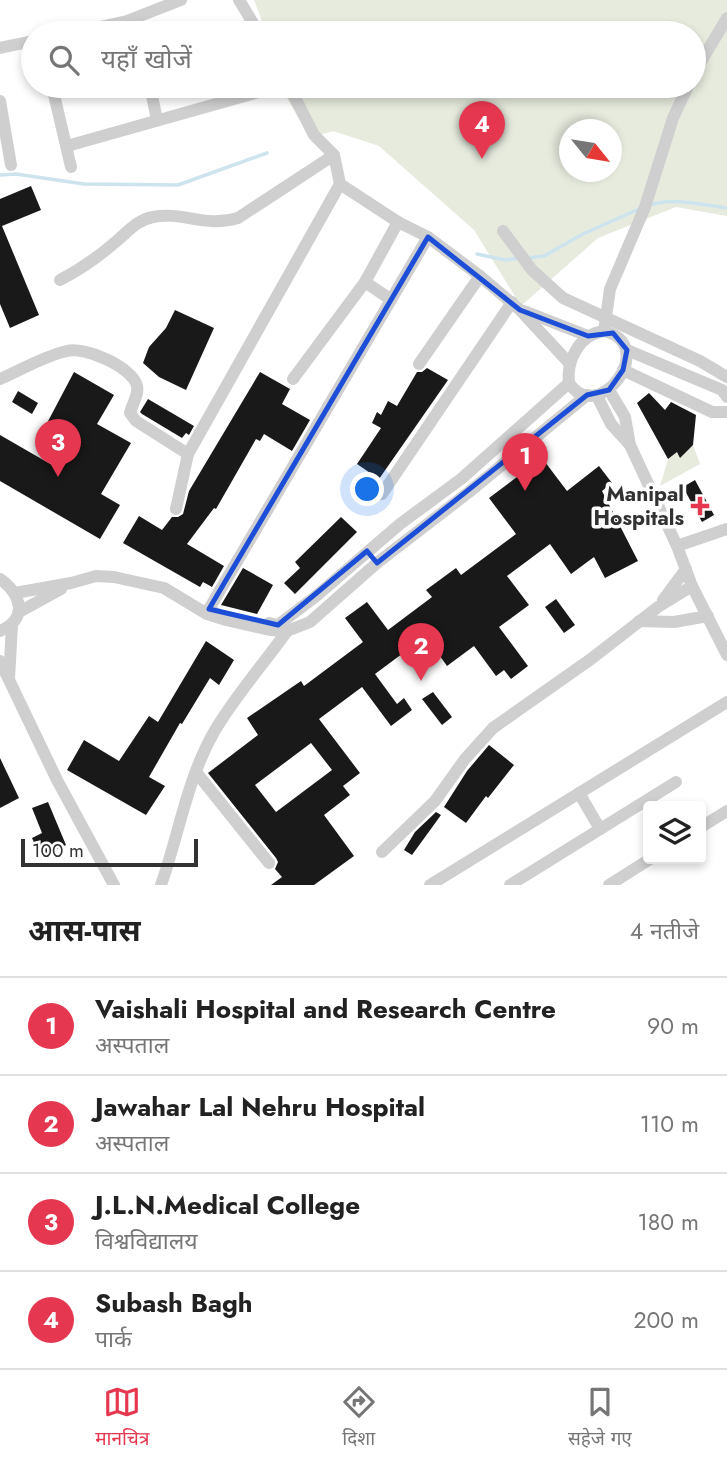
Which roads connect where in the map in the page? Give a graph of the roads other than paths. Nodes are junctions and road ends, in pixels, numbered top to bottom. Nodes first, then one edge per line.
1 (181, 0) edge
2 (239, 0) edge
3 (727, 18) edge
4 (141, 21) edge
5 (252, 21) edge
6 (21, 44) edge
7 (0, 48) edge
8 (706, 54) edge
9 (55, 98) edge
10 (152, 98) edge
11 (237, 98) edge
12 (295, 98) edge
13 (682, 98) edge
14 (0, 101) edge
15 (157, 120) junction
16 (67, 146) junction
17 (334, 155) junction
18 (11, 164) dead end
19 (71, 167) dead end
20 (340, 184) junction
21 (398, 222) junction
22 (503, 231) dead end
23 (428, 237) junction
24 (480, 276) junction
25 (60, 280) dead end
26 (365, 282) junction
27 (390, 299) junction
28 (516, 306) junction
29 (606, 317) junction
30 (604, 331) junction
31 (588, 336) junction
32 (627, 350) junction
33 (419, 364) dead end
34 (570, 364) junction
35 (623, 370) junction
36 (727, 377) edge
37 (0, 379) edge
38 (293, 379) dead end
39 (569, 383) junction
40 (597, 394) junction
41 (727, 397) edge
42 (727, 412) edge
43 (188, 454) junction
44 (461, 478) junction
45 (469, 492) junction
46 (382, 494) dead end
47 (176, 509) dead end
48 (727, 529) edge
49 (677, 546) junction
50 (367, 551) junction
51 (377, 563) junction
52 (686, 569) junction
53 (0, 579) edge
54 (71, 583) junction
55 (692, 586) junction
56 (15, 593) junction
57 (194, 605) junction
58 (658, 607) junction
59 (209, 609) junction
60 (19, 612) junction
61 (708, 616) junction
62 (226, 620) junction
63 (639, 621) junction
64 (12, 625) junction
65 (721, 629) edge
66 (0, 631) edge
67 (288, 631) junction
68 (727, 655) edge
69 (0, 662) edge
70 (9, 679) junction
71 (727, 702) edge
72 (197, 772) junction
73 (676, 782) dead end
74 (579, 793) junction
75 (727, 811) edge
76 (706, 824) edge
77 (600, 829) junction
78 (382, 852) dead end
79 (269, 863) dead end
80 (643, 864) edge
81 (613, 884) edge
82 (114, 885) edge
83 (161, 885) edge
84 (430, 885) edge
85 (510, 885) edge

1 - 4 street
2 - 5 street
3 - 8 street
6 - 7 street
9 - 16 street
10 - 15 street
11 - 15 street
12 - 17 street
13 - 29 street
14 - 18 street
15 - 16 street
16 - 19 street
17 - 20 street
17 - 25 street
20 - 21 street
20 - 43 street
21 - 23 street
21 - 26 street
22 - 29 street
23 - 24 street
23 - 27 street
24 - 28 street
24 - 33 street
26 - 27 street
26 - 38 street
27 - 59 street
28 - 31 street
28 - 34 street
28 - 46 street
29 - 30 street
29 - 36 street
30 - 31 street
30 - 32 street
31 - 34 street
32 - 35 street
32 - 41 street
34 - 39 street
35 - 40 street
35 - 42 street
37 - 43 street
39 - 40 street
39 - 44 street
40 - 45 street
40 - 49 street
43 - 47 street
44 - 45 street
44 - 50 street
45 - 51 street
48 - 49 street
49 - 52 street
50 - 51 street
50 - 59 street
51 - 67 street
52 - 55 street
52 - 58 street
53 - 56 street
54 - 56 street
54 - 57 street
54 - 60 street
55 - 58 street
55 - 61 street
56 - 60 street
57 - 59 street
57 - 62 street
58 - 63 street
59 - 62 street
60 - 64 street
61 - 63 street
61 - 65 street
62 - 67 street
63 - 78 street
64 - 66 street
64 - 70 street
65 - 68 street
67 - 72 street
69 - 70 street
70 - 82 street
71 - 74 street
72 - 79 street
72 - 83 street
73 - 77 street
74 - 77 street
74 - 84 street
75 - 76 street
77 - 85 street
80 - 81 street

